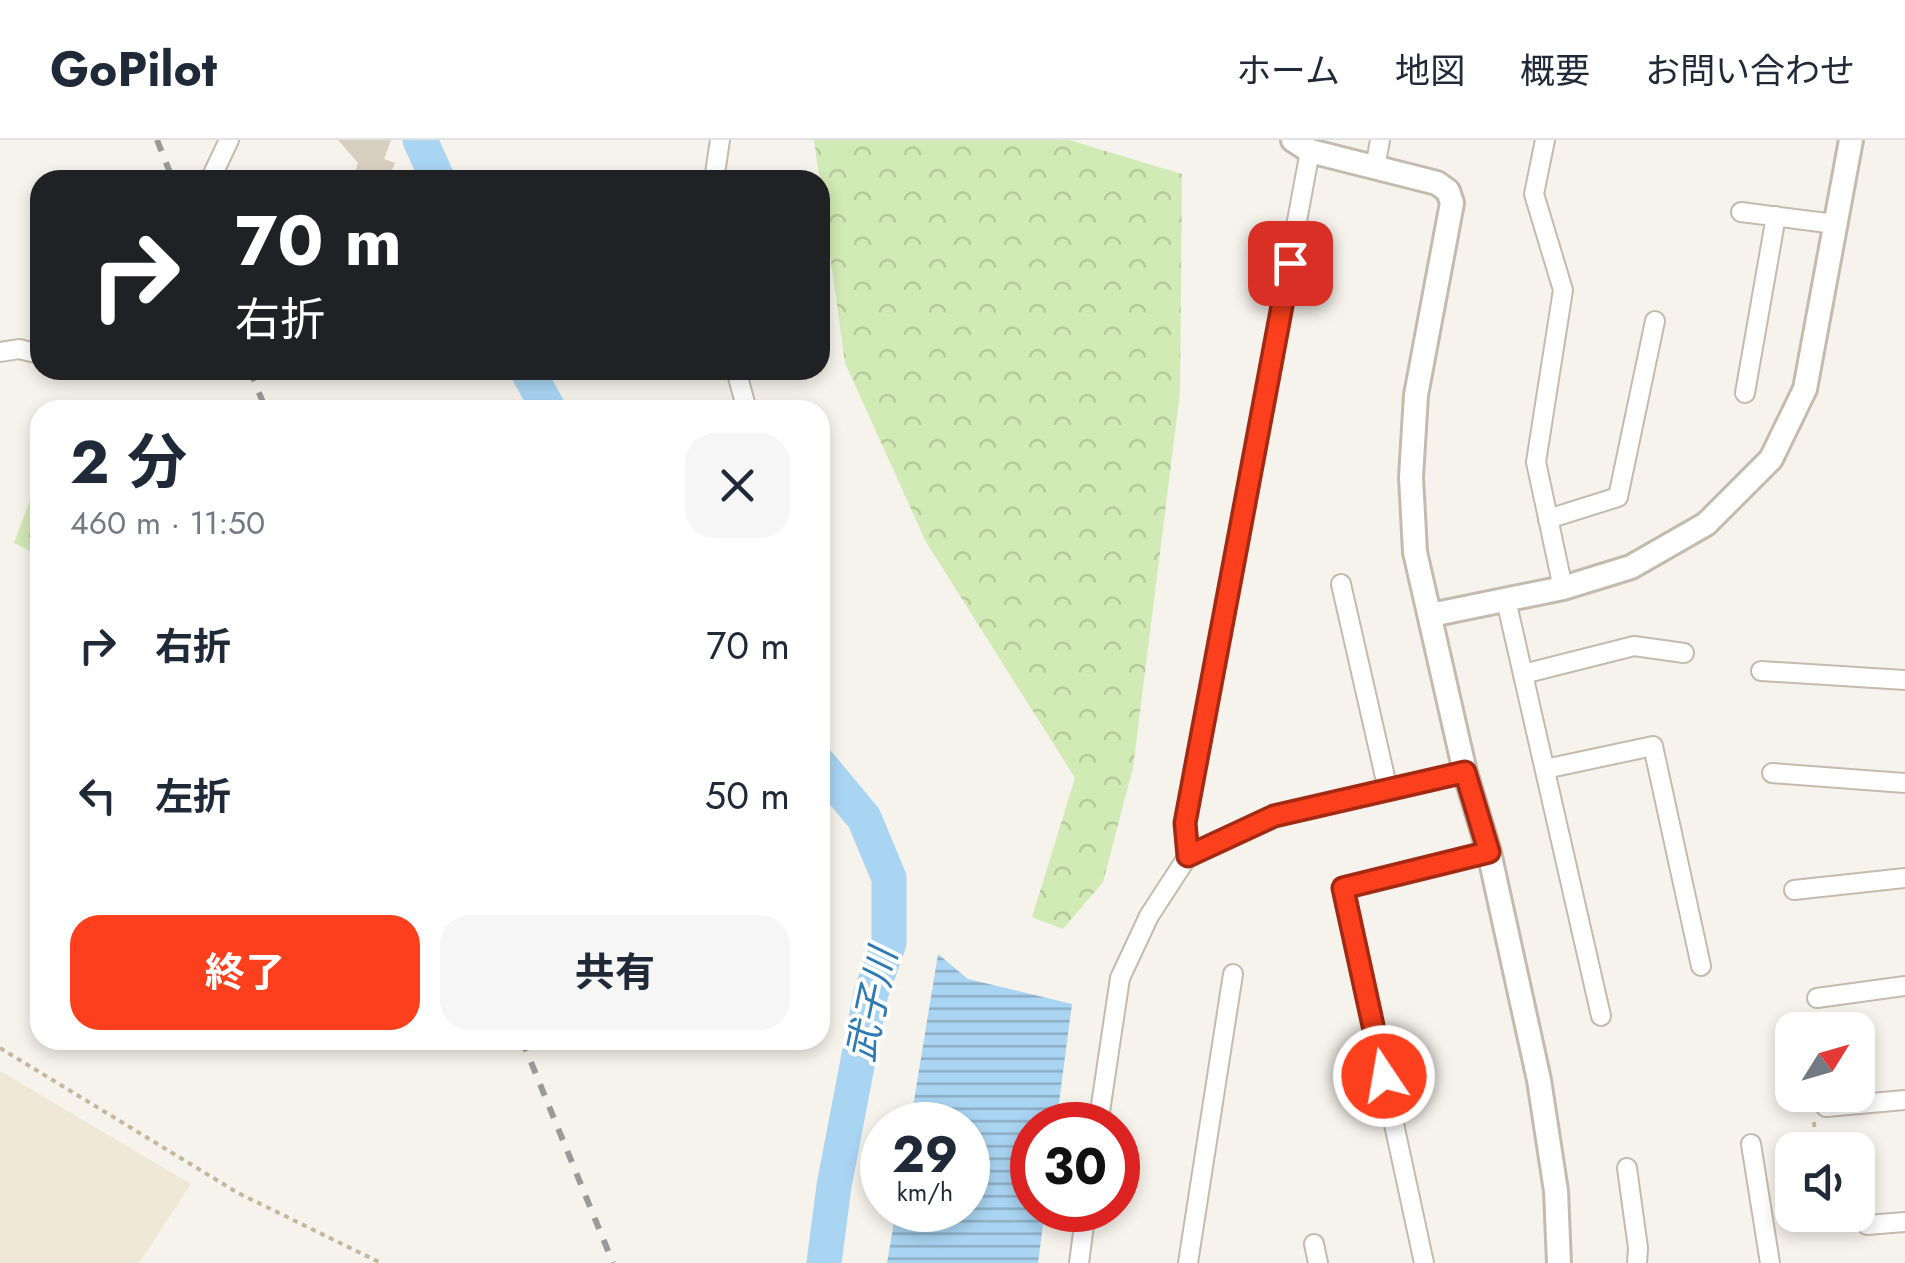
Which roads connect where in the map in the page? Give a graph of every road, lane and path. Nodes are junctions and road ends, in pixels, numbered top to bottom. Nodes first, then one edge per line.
1 (229, 140) edge
2 (720, 140) edge
3 (1380, 140) edge
4 (1545, 140) edge
5 (1850, 140) edge
6 (1302, 145) edge
7 (1376, 168) junction
8 (215, 170) edge
9 (716, 170) edge
10 (1740, 212) dead end
11 (1776, 216) junction
12 (1835, 224) junction
13 (1655, 321) dead end
14 (30, 351) edge
15 (0, 352) edge
16 (1745, 393) dead end
17 (1548, 519) junction
18 (1341, 584) dead end
19 (1563, 588) junction
20 (1506, 600) junction
21 (1431, 614) junction
22 (1684, 652) dead end
23 (1760, 671) dead end
24 (1523, 674) junction
25 (1905, 680) edge
26 (1545, 769) junction
27 (1465, 772) junction
28 (1772, 773) dead end
29 (1905, 782) edge
30 (1388, 790) junction
31 (1489, 852) junction
32 (1188, 856) junction
33 (1905, 878) edge
34 (1794, 890) dead end
35 (1701, 966) dead end
36 (1233, 974) dead end
37 (1905, 986) edge
38 (1817, 998) dead end
39 (1601, 1016) dead end
40 (0, 1048) edge
41 (1905, 1100) edge
42 (1101, 1102) edge
43 (1875, 1103) edge
44 (1751, 1144) dead end
45 (1626, 1168) dead end
46 (1905, 1222) edge
47 (1875, 1225) edge
48 (1083, 1232) edge
49 (382, 1263) edge
50 (1078, 1263) edge
51 (1188, 1263) edge
52 (1424, 1263) edge
53 (1559, 1263) edge
54 (1637, 1263) edge
55 (1770, 1263) edge

1 - 8 street
2 - 9 street
3 - 7 street
4 - 17 street
5 - 12 street
6 - 7 street
6 - 32 street
7 - 21 street
10 - 11 street
11 - 12 street
11 - 16 street
12 - 19 street
13 - 17 street
14 - 15 street
17 - 19 street
18 - 30 street
19 - 20 street
20 - 21 street
20 - 24 street
21 - 27 street
22 - 24 street
23 - 25 street
24 - 26 street
26 - 35 street
26 - 39 street
27 - 30 street
27 - 31 street
28 - 29 street
30 - 32 street
31 - 52 street
31 - 53 street
32 - 42 street
33 - 34 street
36 - 51 street
37 - 38 street
40 - 49 path
41 - 43 street
44 - 55 street
45 - 54 street
46 - 47 street
48 - 50 street

